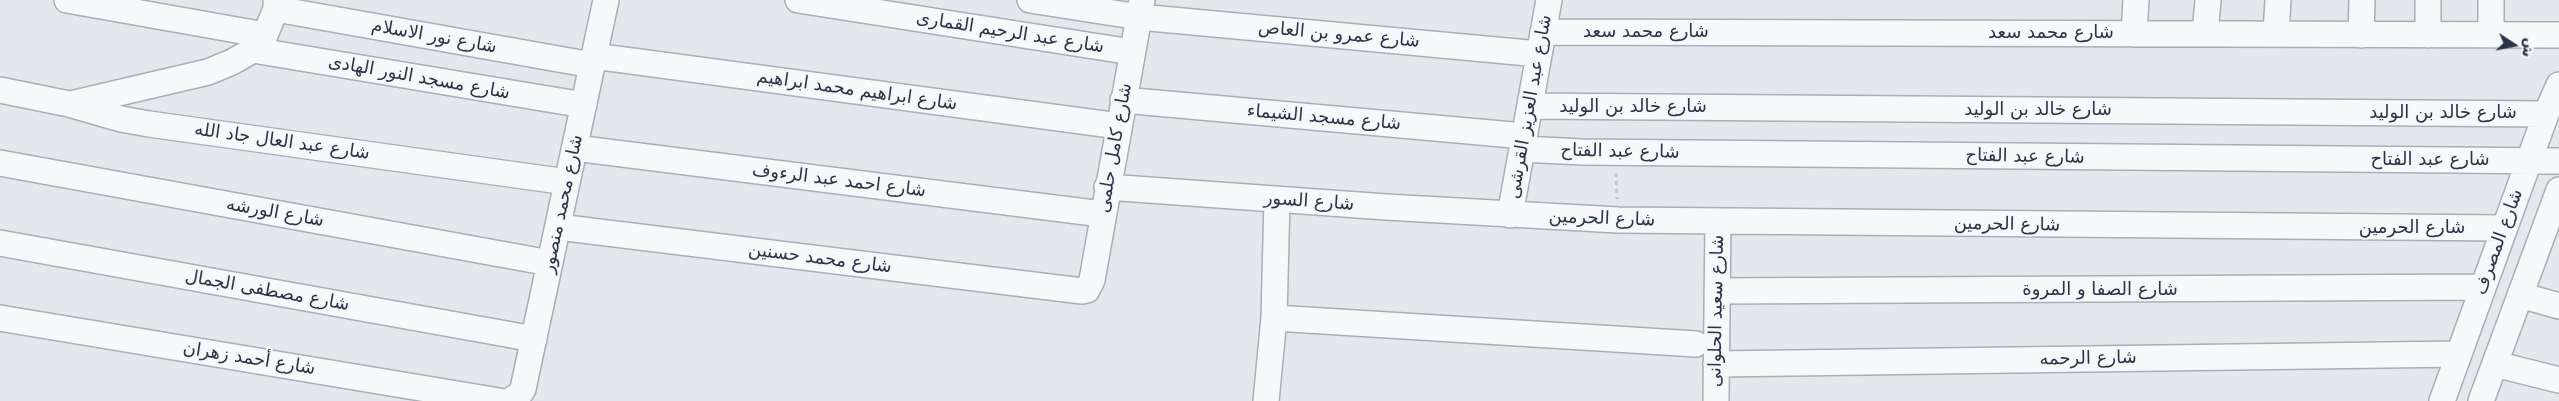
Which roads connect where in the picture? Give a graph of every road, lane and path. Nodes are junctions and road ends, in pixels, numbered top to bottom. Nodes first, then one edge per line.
1 (67, 0) edge
2 (606, 0) edge
3 (798, 0) edge
4 (1030, 0) edge
5 (1549, 0) edge
6 (2136, 0) edge
7 (2208, 0) edge
8 (2278, 0) edge
9 (2362, 0) edge
10 (2428, 0) edge
11 (2491, 0) edge
12 (276, 4) edge
13 (1140, 9) edge
14 (2134, 34) junction
15 (2205, 34) junction
16 (2276, 34) junction
17 (2361, 35) junction
18 (2428, 35) junction
19 (2559, 35) edge
20 (2491, 36) junction
21 (259, 42) junction
22 (1541, 43) junction
23 (1132, 52) junction
24 (593, 61) junction
25 (2559, 85) edge
26 (0, 90) edge
27 (1124, 100) junction
28 (69, 104) junction
29 (584, 105) junction
30 (1530, 106) junction
31 (2546, 114) junction
32 (1119, 126) junction
33 (1523, 142) junction
34 (575, 148) junction
35 (1615, 152) junction
36 (2529, 160) junction
37 (2559, 161) edge
38 (0, 164) edge
39 (567, 182) junction
40 (1107, 187) junction
41 (2559, 190) edge
42 (1277, 200) junction
43 (1102, 214) junction
44 (1510, 215) junction
45 (1618, 220) junction
46 (1718, 222) junction
47 (558, 227) junction
48 (2504, 228) junction
49 (2550, 243) edge
50 (0, 244) edge
51 (550, 263) junction
52 (2483, 287) junction
53 (1717, 291) junction
54 (1082, 292) joint
55 (2520, 295) junction
56 (2559, 306) edge
57 (0, 318) edge
58 (1274, 318) junction
59 (534, 339) junction
60 (1696, 344) dead end
61 (2459, 354) junction
62 (1716, 364) junction
63 (2495, 364) junction
64 (2559, 380) edge
65 (499, 401) edge
66 (509, 401) edge
67 (1266, 401) edge
68 (1716, 401) edge
69 (2442, 401) edge
70 (2481, 401) edge

1 - 21 street, شارع مسجد النور الهادى
2 - 24 street, شارع محمد منصور
3 - 23 street, شارع عبد الرحيم القمارى
4 - 13 street, شارع عمرو بن العاص
5 - 22 street, شارع عبد العزيز القرشى
6 - 14 street
7 - 15 street
8 - 16 street
9 - 17 street
10 - 18 street
11 - 20 street
12 - 21 street
12 - 24 street, شارع نور الاسلام
13 - 22 street, شارع عمرو بن العاص
13 - 23 street, شارع كامل حلمى
14 - 15 street, شارع محمد سعد
14 - 22 street, شارع محمد سعد
15 - 16 street, شارع محمد سعد
16 - 17 street, شارع محمد سعد
17 - 18 street, شارع محمد سعد
18 - 20 street, شارع محمد سعد
19 - 20 street, شارع محمد سعد
21 - 28 street
21 - 29 street, شارع مسجد النور الهادى
22 - 30 street, شارع عبد العزيز القرشى
23 - 27 street, شارع كامل حلمى
24 - 29 street, شارع محمد منصور
24 - 32 street, شارع ابراهيم محمد ابراهيم
25 - 31 street, شارع المصرف
26 - 28 street, شارع عبد العال جاد الله
27 - 32 street, شارع كامل حلمى
27 - 33 street, شارع مسجد الشيماء
28 - 39 street, شارع عبد العال جاد الله
29 - 34 street, شارع محمد منصور
30 - 31 street, شارع خالد بن الوليد
30 - 33 street, شارع عبد العزيز القرشى
31 - 36 street, شارع المصرف
32 - 40 street, شارع كامل حلمى
33 - 35 street, شارع عبد الفتاح
33 - 44 street, شارع عبد العزيز القرشى
34 - 39 street, شارع محمد منصور
34 - 43 street, شارع احمد عبد الرءوف
35 - 36 street, شارع عبد الفتاح
35 - 45 path
36 - 37 street, شارع عبد الفتاح
36 - 48 street, شارع المصرف
38 - 51 street, شارع الورشه
39 - 47 street, شارع محمد منصور
40 - 42 street, شارع السور
40 - 43 street, شارع كامل حلمى
41 - 49 street
42 - 44 street, شارع السور
42 - 58 street
43 - 54 street, شارع كامل حلمى
44 - 45 street, شارع الحرمين
45 - 46 street, شارع الحرمين
46 - 48 street, شارع الحرمين
46 - 53 street, شارع سعيد الحلوانى
47 - 51 street, شارع محمد منصور
47 - 54 street, شارع محمد حسنين
48 - 52 street, شارع المصرف
49 - 55 street
50 - 59 street, شارع مصطفى الجمال
51 - 59 street, شارع محمد منصور
52 - 53 street, شارع الصفا و المروة
52 - 61 street, شارع المصرف
53 - 62 street, شارع سعيد الحلوانى
55 - 56 street
55 - 63 street
57 - 65 street, شارع أحمد زهران
58 - 60 street
58 - 67 street
59 - 66 street, شارع محمد منصور
61 - 62 street, شارع الرحمه
61 - 69 street, شارع المصرف
62 - 68 street, شارع سعيد الحلوانى
63 - 64 street
63 - 70 street

